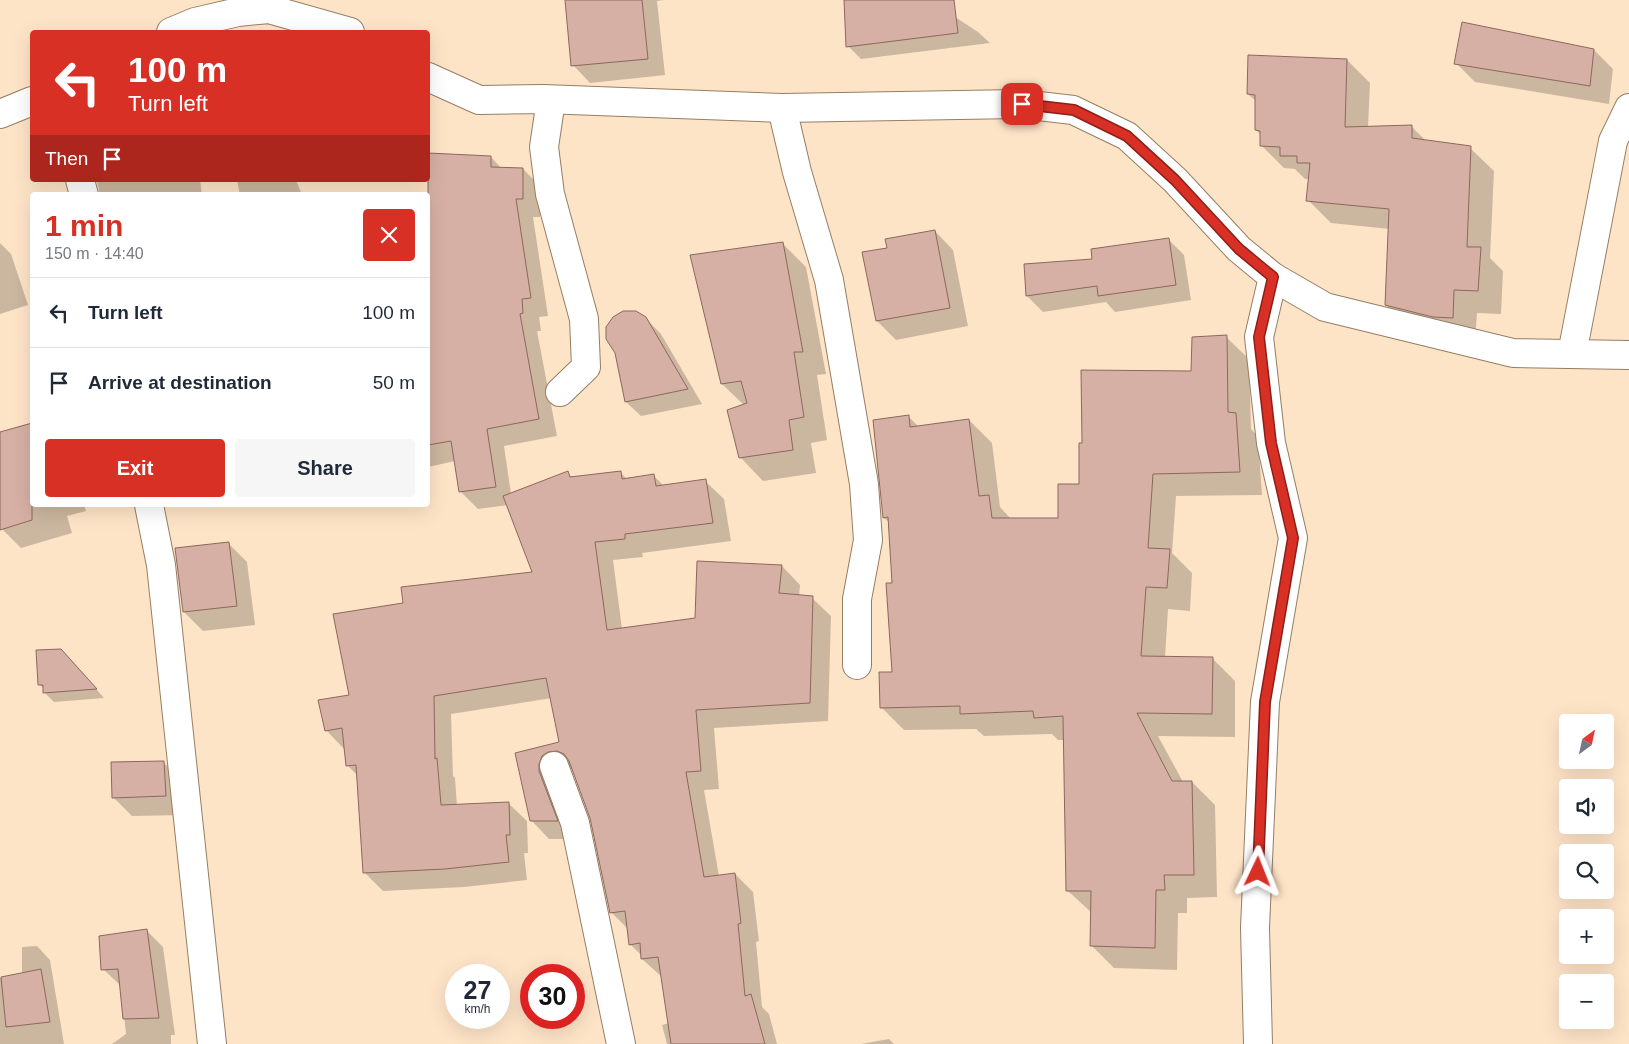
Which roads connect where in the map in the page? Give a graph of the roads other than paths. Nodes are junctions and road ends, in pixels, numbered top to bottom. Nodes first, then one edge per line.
1 (261, 5) edge
2 (176, 30) edge
3 (343, 30) edge
4 (430, 78) edge
5 (551, 100) junction
6 (30, 101) edge
7 (782, 108) junction
8 (1629, 108) edge
9 (0, 114) edge
10 (1273, 277) junction
11 (1572, 354) junction
12 (1629, 355) edge
13 (560, 392) dead end
14 (149, 507) edge
15 (857, 665) dead end
16 (554, 766) dead end
17 (212, 1044) edge
18 (621, 1044) edge
19 (1258, 1044) edge

1 - 2 street
1 - 3 street
4 - 5 street
5 - 7 street
5 - 13 street
6 - 9 street
7 - 10 street
7 - 15 street
8 - 11 street
10 - 11 street
10 - 19 street
11 - 12 street
14 - 17 street
16 - 18 street

